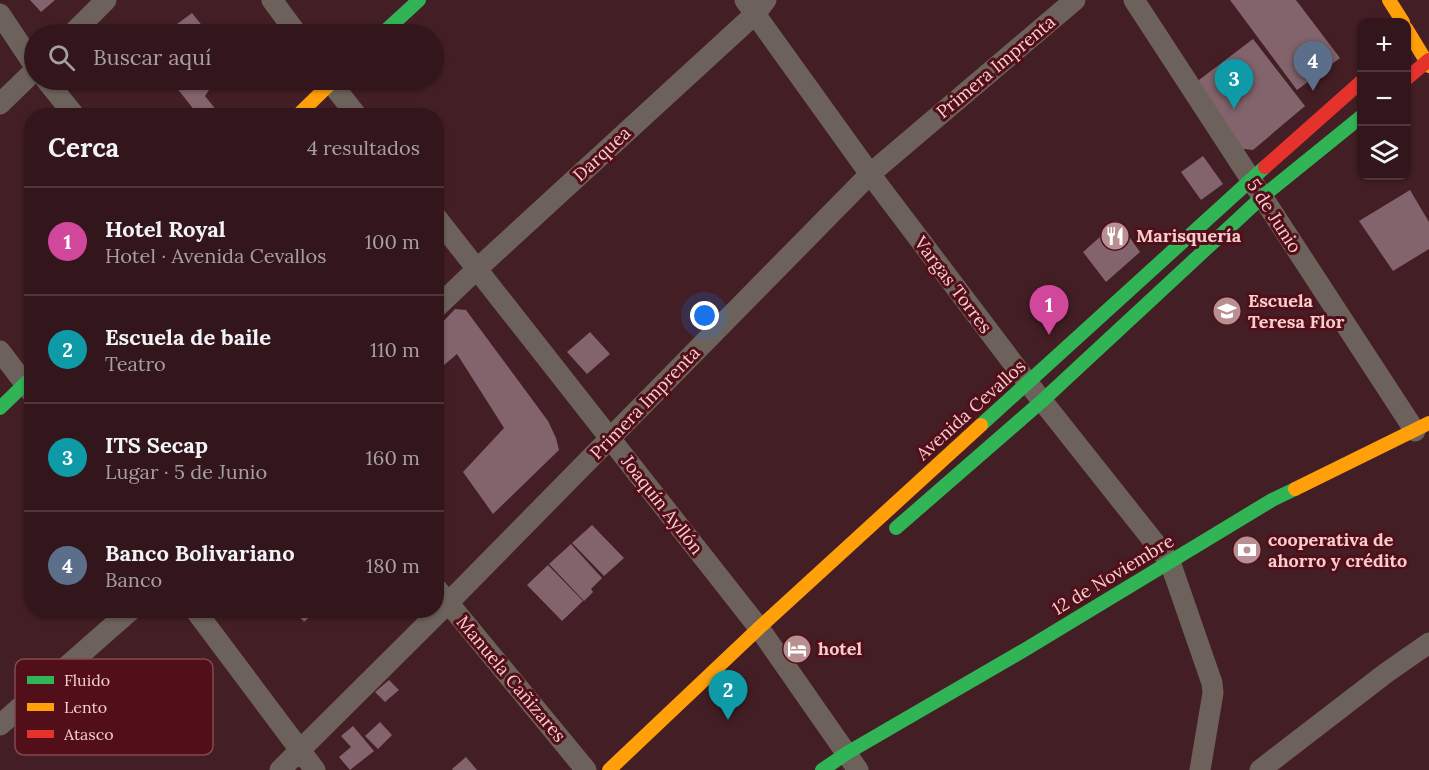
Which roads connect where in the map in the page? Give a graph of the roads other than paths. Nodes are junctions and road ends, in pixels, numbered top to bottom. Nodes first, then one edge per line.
1 (106, 0) edge
2 (272, 0) edge
3 (419, 0) edge
4 (1075, 0) edge
5 (1134, 0) edge
6 (1389, 0) edge
7 (755, 5) edge
8 (0, 14) edge
9 (1400, 18) edge
10 (82, 24) edge
11 (290, 24) edge
12 (393, 24) edge
13 (1411, 34) edge
14 (24, 50) edge
15 (1428, 63) edge
16 (1411, 76) edge
17 (24, 81) edge
18 (1357, 85) edge
19 (53, 90) edge
20 (322, 90) edge
21 (338, 90) edge
22 (0, 104) edge
23 (68, 108) edge
24 (305, 108) edge
25 (351, 108) edge
26 (1357, 120) edge
27 (870, 174) junction
28 (1251, 179) junction
29 (1262, 197) junction
30 (444, 227) edge
31 (477, 269) junction
32 (444, 300) edge
33 (0, 351) edge
34 (24, 378) edge
35 (1028, 383) junction
36 (24, 388) edge
37 (1042, 401) junction
38 (0, 408) edge
39 (1422, 427) edge
40 (610, 438) junction
41 (883, 540) dead end
42 (1170, 562) junction
43 (444, 594) edge
44 (444, 598) edge
45 (122, 618) edge
46 (201, 618) edge
47 (422, 618) edge
48 (765, 637) junction
49 (1429, 643) edge
50 (75, 659) edge
51 (15, 712) edge
52 (689, 713) dead end
53 (0, 725) edge
54 (299, 750) junction
55 (852, 761) edge
56 (280, 770) edge
57 (315, 770) edge
58 (586, 770) edge
59 (609, 770) edge
60 (627, 770) edge
61 (822, 770) edge
62 (1200, 770) edge
63 (1260, 770) edge

1 - 10 street
2 - 11 street
3 - 12 main road
4 - 27 street, Primera Imprenta
5 - 28 street, 5 de Junio
6 - 9 main road
7 - 27 street, Vargas Torres
7 - 31 street, Darquea
8 - 14 street
13 - 15 main road
15 - 16 main road
17 - 22 street
18 - 28 main road, Avenida Cevallos
19 - 23 street
20 - 24 main road
21 - 25 street
26 - 29 main road
27 - 35 street, Vargas Torres
27 - 40 street, Primera Imprenta
28 - 29 street, 5 de Junio
28 - 35 main road, Avenida Cevallos
29 - 37 main road
29 - 39 street, 5 de Junio
30 - 31 street, Joaquín Ayllón
31 - 32 street, Darquea
31 - 40 street, Joaquín Ayllón
33 - 34 street
35 - 37 street, Vargas Torres
35 - 48 main road, Avenida Cevallos
36 - 38 main road
37 - 41 main road
37 - 42 street, Vargas Torres
39 - 42 main road, 12 de Noviembre
40 - 43 street, Primera Imprenta
40 - 48 street, Joaquín Ayllón
42 - 55 main road, 12 de Noviembre
42 - 62 street, Vargas Torres
44 - 58 street, Manuela Cañizares
45 - 50 street
46 - 54 street
47 - 54 street, Primera Imprenta
48 - 55 street, Joaquín Ayllón
48 - 59 main road, Avenida Cevallos
49 - 63 street
51 - 53 street
52 - 60 main road
54 - 56 street, Primera Imprenta
54 - 57 street
55 - 61 main road, 12 de Noviembre

